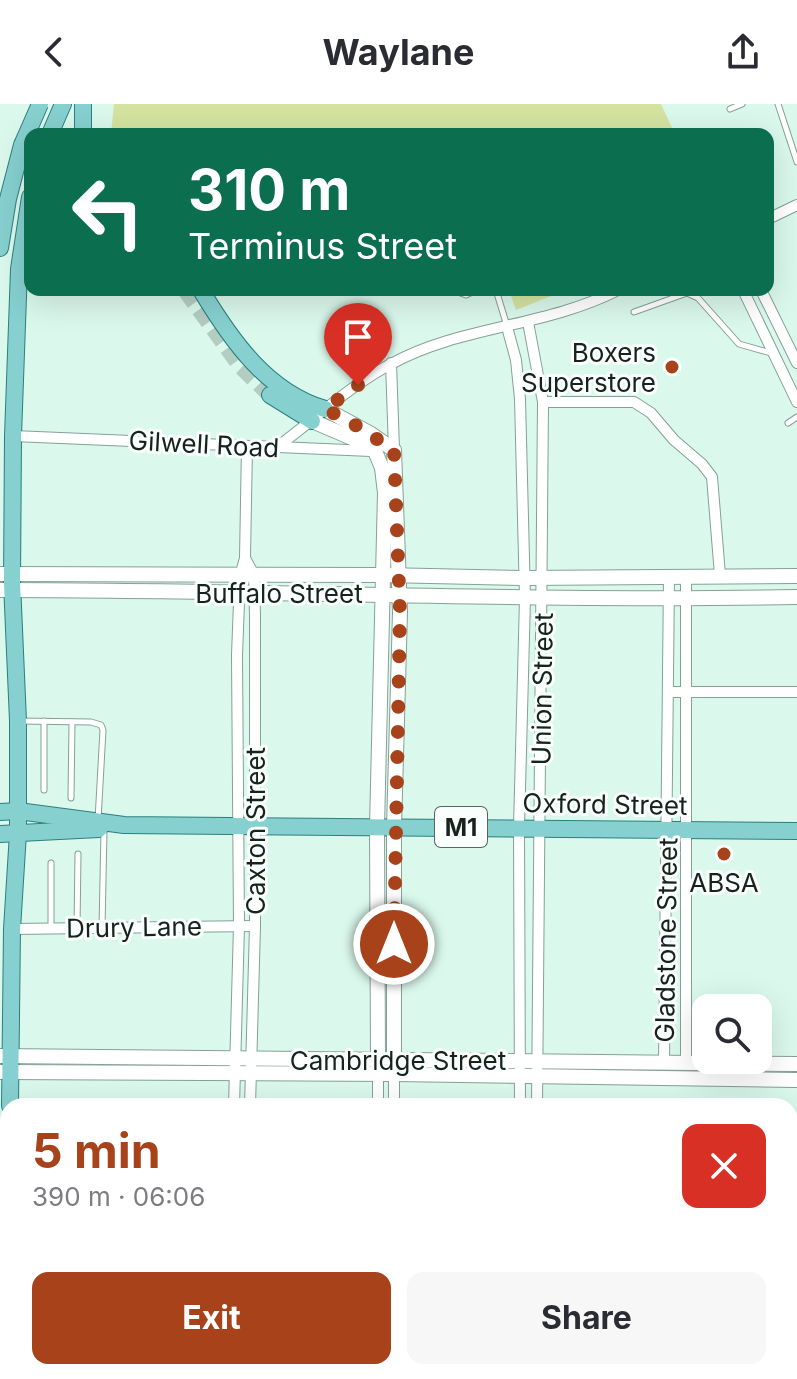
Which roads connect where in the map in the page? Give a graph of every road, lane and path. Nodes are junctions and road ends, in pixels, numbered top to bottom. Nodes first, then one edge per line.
1 (39, 104) edge
2 (63, 104) edge
3 (83, 104) edge
4 (742, 104) edge
5 (778, 104) edge
6 (730, 109) dead end
7 (29, 128) edge
8 (47, 128) edge
9 (52, 128) edge
10 (83, 128) edge
11 (24, 140) edge
12 (797, 162) edge
13 (4, 198) edge
14 (24, 200) edge
15 (797, 205) edge
16 (774, 216) edge
17 (24, 234) edge
18 (0, 248) edge
19 (205, 296) edge
20 (498, 296) edge
21 (604, 296) edge
22 (679, 296) edge
23 (694, 296) edge
24 (746, 296) edge
25 (764, 296) edge
26 (634, 312) dead end
27 (528, 322) junction
28 (507, 327) junction
29 (772, 353) junction
30 (391, 363) junction
31 (797, 363) edge
32 (270, 395) tunnel mouth
33 (543, 402) junction
34 (797, 402) edge
35 (318, 415) junction
36 (797, 417) edge
37 (788, 423) dead end
38 (13, 436) junction
39 (247, 446) junction
40 (277, 447) junction
41 (394, 450) junction
42 (375, 451) junction
43 (391, 575) junction
44 (720, 575) junction
45 (247, 576) junction
46 (797, 576) edge
47 (542, 577) junction
48 (669, 577) junction
49 (686, 577) junction
50 (524, 578) junction
51 (6, 582) edge
52 (247, 593) junction
53 (384, 593) junction
54 (399, 594) junction
55 (669, 597) junction
56 (797, 597) edge
57 (525, 598) junction
58 (543, 598) junction
59 (687, 598) junction
60 (669, 692) junction
61 (686, 692) junction
62 (797, 692) edge
63 (18, 721) junction
64 (44, 721) junction
65 (72, 722) junction
66 (44, 790) dead end
67 (71, 798) dead end
68 (18, 811) junction
69 (0, 812) edge
70 (101, 825) junction
71 (255, 826) junction
72 (237, 827) junction
73 (386, 827) junction
74 (519, 827) junction
75 (540, 827) junction
76 (668, 829) junction
77 (688, 829) junction
78 (797, 831) edge
79 (18, 833) junction
80 (0, 834) edge
81 (78, 854) dead end
82 (51, 863) dead end
83 (239, 926) junction
84 (255, 926) junction
85 (51, 928) junction
86 (77, 928) junction
87 (102, 928) junction
88 (12, 929) junction
89 (664, 1062) junction
90 (686, 1063) junction
91 (5, 1064) edge
92 (797, 1064) edge
93 (234, 1066) junction
94 (250, 1066) junction
95 (378, 1067) junction
96 (394, 1067) junction
97 (520, 1068) junction
98 (537, 1068) junction
99 (797, 1080) edge
100 (9, 1098) edge
101 (234, 1098) edge
102 (250, 1098) edge
103 (378, 1098) edge
104 (394, 1098) edge
105 (520, 1098) edge
106 (537, 1098) edge

1 - 7 main road, bridge
1 - 8 main road
2 - 9 main road
3 - 10 main road
4 - 6 lane
5 - 12 lane
11 - 13 main road, bridge
13 - 14 street
13 - 18 main road
15 - 16 street
17 - 38 main road
19 - 35 main road
20 - 28 lane
21 - 27 street
22 - 26 lane
23 - 29 lane
24 - 29 street
25 - 31 street
27 - 28 street
27 - 33 street, Union Street
28 - 30 street
28 - 50 street, Union Street
29 - 34 street
30 - 35 street
30 - 41 street
32 - 35 main road
33 - 44 street
33 - 47 street, Union Street
35 - 40 street
35 - 41 street
35 - 42 street
36 - 37 lane
38 - 39 street, Gilwell Road
38 - 51 main road
39 - 40 street, Gilwell Road
39 - 45 street, Caxton Street
40 - 42 street, Gilwell Road
41 - 42 street, Gilwell Road
41 - 43 street
42 - 43 street
43 - 45 street, Buffalo Street
43 - 50 street, Buffalo Street
43 - 53 street
43 - 54 street
44 - 46 street, Buffalo Street
44 - 49 street, Buffalo Street
45 - 51 street, Buffalo Street
45 - 52 street, Caxton Street
47 - 48 street, Buffalo Street
47 - 50 street, Buffalo Street
47 - 58 street, Union Street
48 - 49 street, Buffalo Street
48 - 55 street, Gladstone Street
49 - 59 street, Gladstone Street
50 - 57 street, Union Street
51 - 52 street, Buffalo Street
51 - 63 main road
52 - 53 street, Buffalo Street
52 - 71 street, Caxton Street
52 - 72 street, Caxton Street
53 - 54 street, Buffalo Street
53 - 73 street
54 - 57 street, Buffalo Street
54 - 73 street
55 - 58 street, Buffalo Street
55 - 59 street, Buffalo Street
55 - 60 street, Gladstone Street
56 - 59 street, Buffalo Street
57 - 58 street, Buffalo Street
57 - 74 street, Union Street
58 - 75 street, Union Street
59 - 61 street, Gladstone Street
60 - 61 street
60 - 76 street, Gladstone Street
61 - 62 street
61 - 77 street, Gladstone Street
63 - 64 lane
63 - 68 main road
64 - 65 lane
64 - 66 lane
65 - 67 lane
65 - 70 lane
68 - 69 main road, Oxford Street
68 - 70 main road, Oxford Street
68 - 79 main road
70 - 72 main road, Oxford Street / M1
70 - 79 main road, Oxford Street
70 - 87 lane
71 - 72 main road, Oxford Street / M1
71 - 73 main road, Oxford Street / M1
71 - 84 street, Caxton Street
72 - 83 street, Caxton Street
73 - 74 main road, Oxford Street / M1
73 - 95 street
73 - 96 street
74 - 75 main road, Oxford Street / M1
74 - 97 street, Union Street
75 - 76 main road, Oxford Street / M1
75 - 98 street, Union Street
76 - 77 main road, Oxford Street / M1
76 - 89 street, Gladstone Street
77 - 78 main road, Oxford Street / M1
77 - 90 street, Gladstone Street
79 - 80 main road, Oxford Street
79 - 88 main road
81 - 86 lane
82 - 85 lane
83 - 84 street, Drury Lane
83 - 87 street, Drury Lane
83 - 93 street, Caxton Street
84 - 94 street, Caxton Street
85 - 86 street, Drury Lane
85 - 88 street, Drury Lane
86 - 87 street, Drury Lane
88 - 91 main road
89 - 90 street, Cambridge Street
89 - 98 street, Cambridge Street
90 - 92 street, Cambridge Street
91 - 93 street, Cambridge Street
91 - 100 main road
93 - 94 street, Cambridge Street
93 - 101 street, Caxton Street
94 - 95 street, Cambridge Street
94 - 102 street, Caxton Street
95 - 96 street, Cambridge Street
95 - 103 street
96 - 97 street, Cambridge Street
96 - 104 street
97 - 98 street, Cambridge Street
97 - 105 street, Union Street
98 - 99 street, Cambridge Street
98 - 106 street, Union Street

